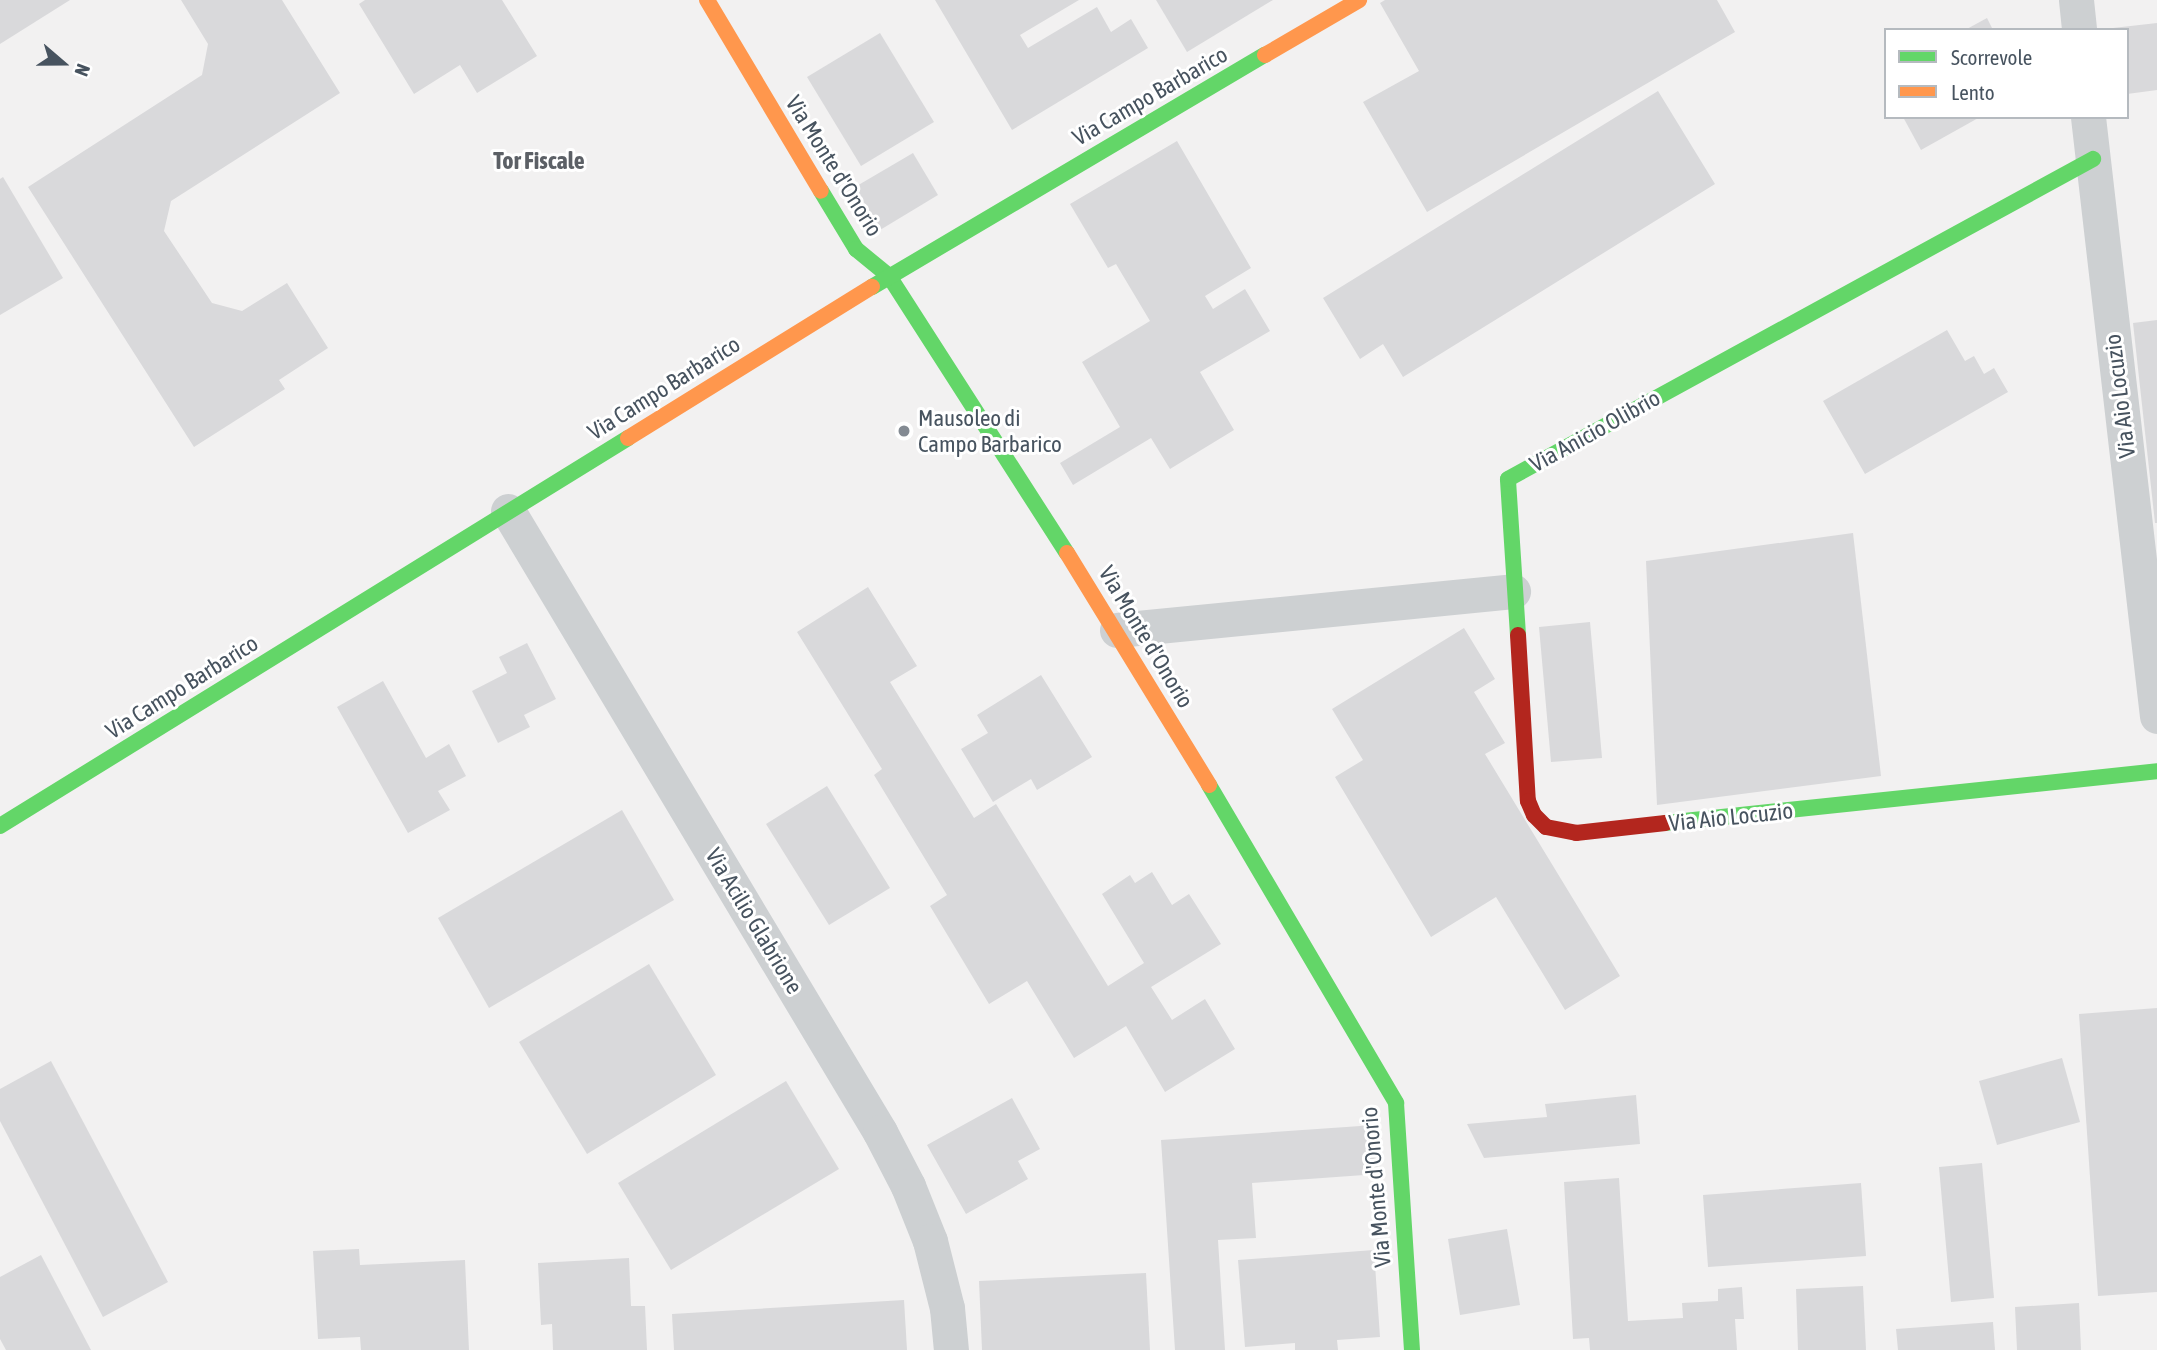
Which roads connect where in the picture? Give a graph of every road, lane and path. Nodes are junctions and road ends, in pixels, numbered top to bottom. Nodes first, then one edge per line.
1 (707, 0) edge
2 (1359, 0) edge
3 (2076, 0) edge
4 (2079, 28) edge
5 (2088, 119) edge
6 (2093, 159) junction
7 (889, 276) junction
8 (508, 511) junction
9 (1513, 591) junction
10 (1117, 630) junction
11 (2157, 716) edge
12 (2157, 771) edge
13 (0, 826) edge
14 (951, 1350) edge
15 (1412, 1350) edge

1 - 7 street, Via Monte d'Onorio
2 - 7 street, Via Campo Barbarico
3 - 4 street
5 - 6 street, Via Aio Locuzio
6 - 9 street, Via Anicio Olibrio
6 - 11 street, Via Aio Locuzio
7 - 8 street, Via Campo Barbarico
7 - 10 street, Via Monte d'Onorio
8 - 13 street, Via Campo Barbarico
8 - 14 street, Via Acilio Glabrione
9 - 10 street
9 - 12 street, Via Aio Locuzio
10 - 15 street, Via Monte d'Onorio

